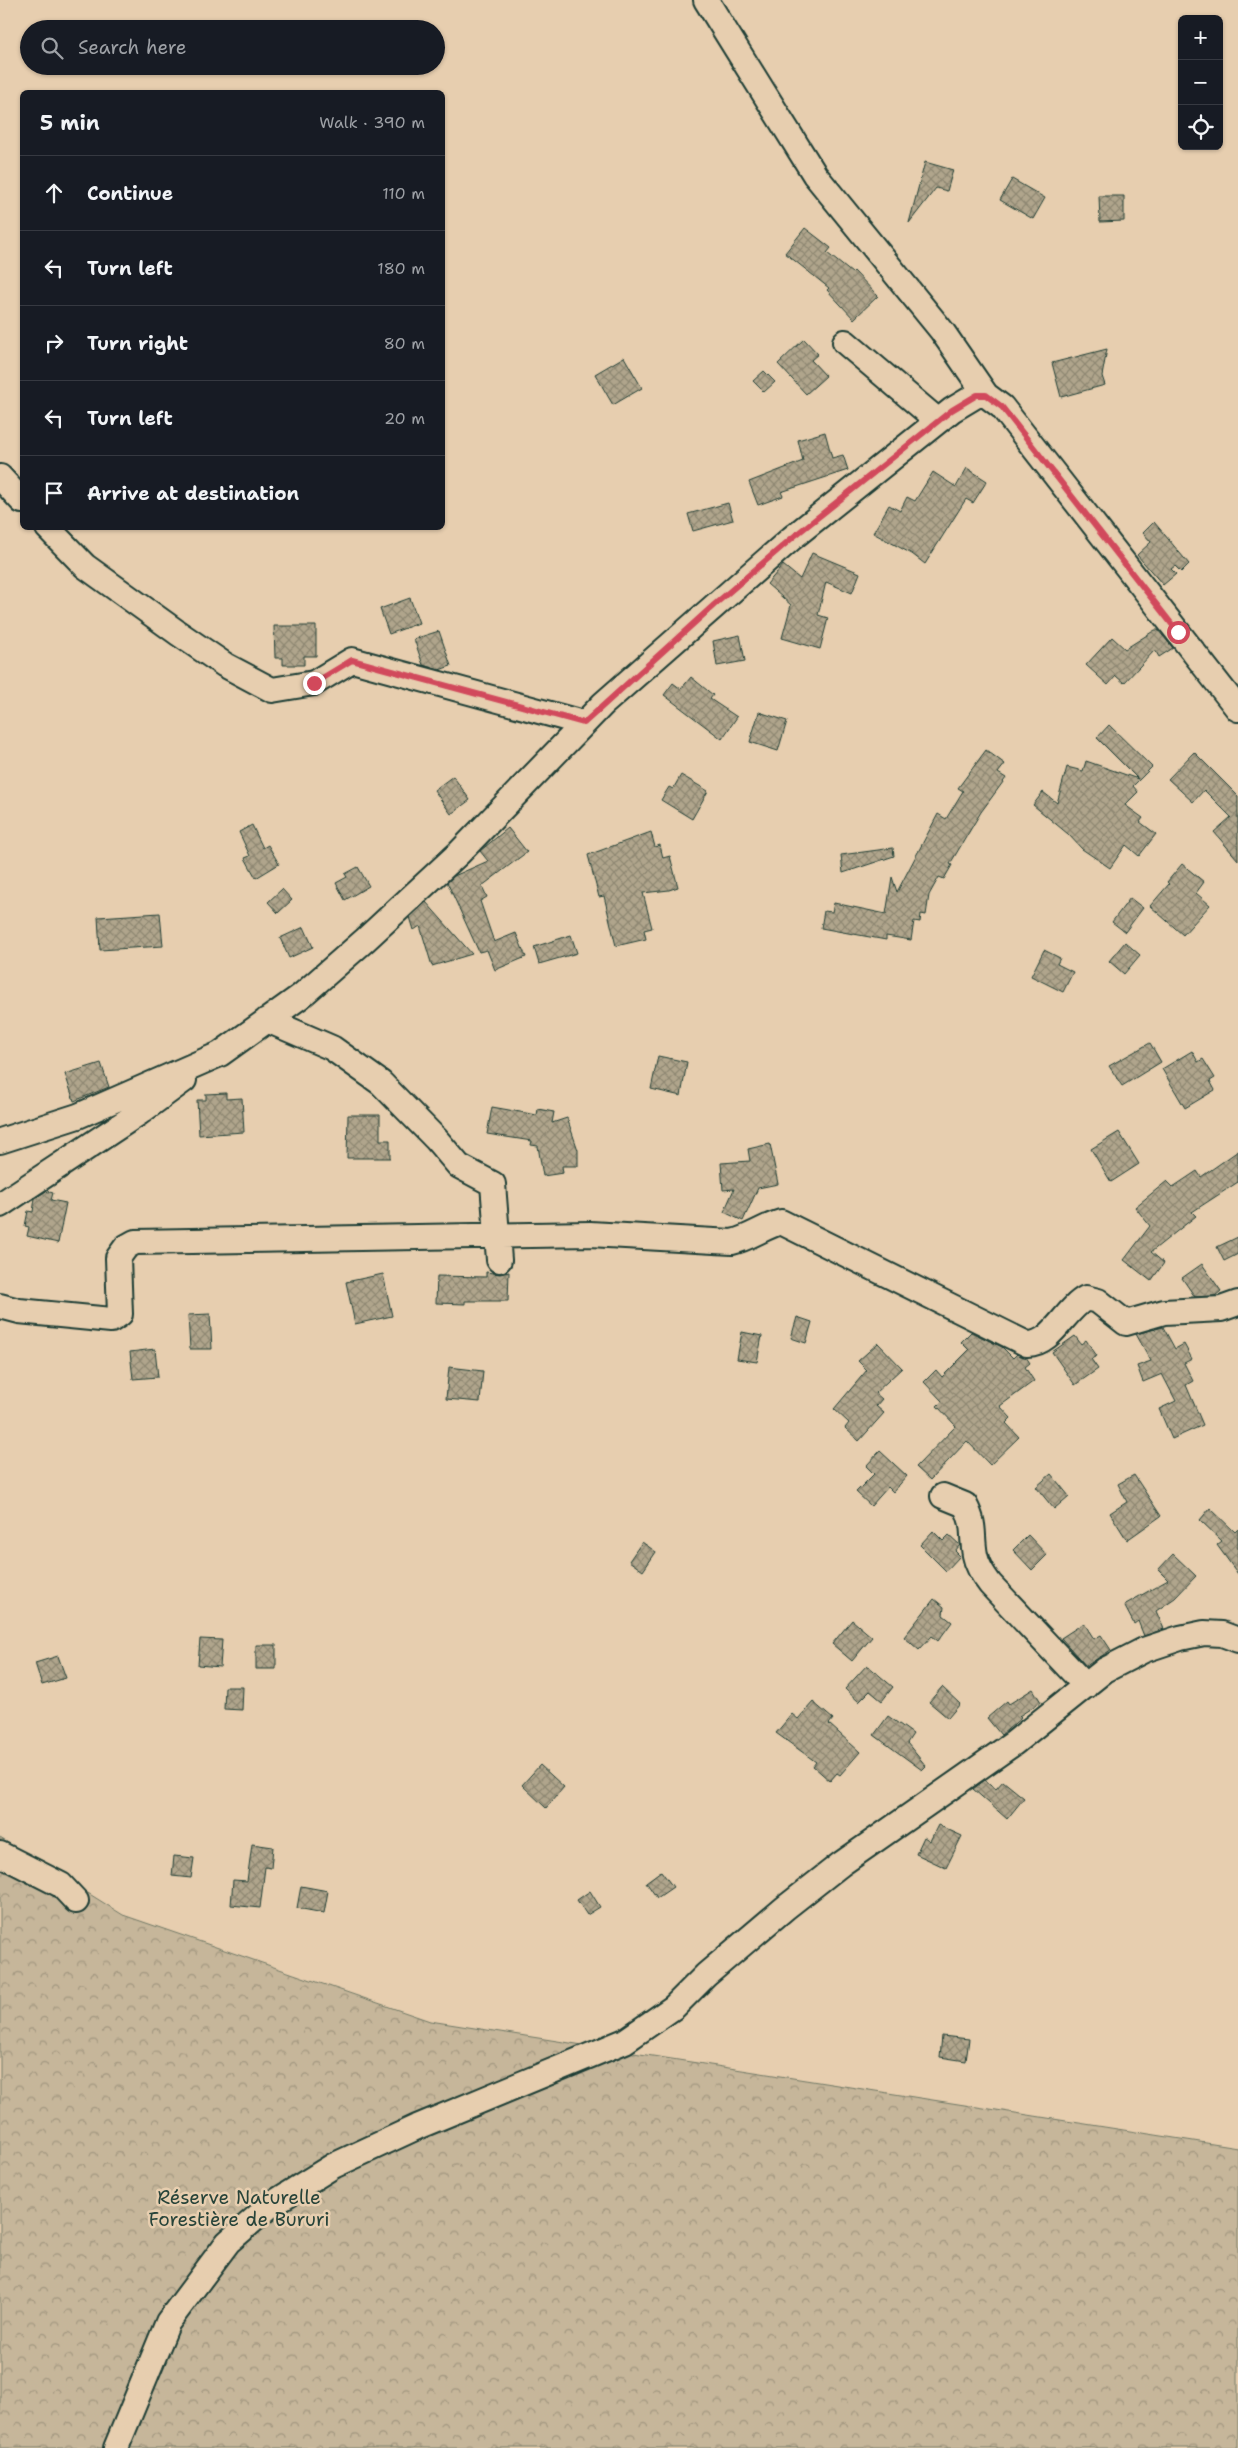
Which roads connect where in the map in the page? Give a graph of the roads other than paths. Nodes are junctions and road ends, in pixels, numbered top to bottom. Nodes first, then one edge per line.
1 (706, 0) edge
2 (845, 342) dead end
3 (986, 395) junction
4 (938, 421) junction
5 (0, 477) edge
6 (20, 498) edge
7 (50, 530) edge
8 (1238, 709) edge
9 (584, 723) junction
10 (267, 1020) junction
11 (220, 1054) junction
12 (0, 1141) edge
13 (0, 1204) edge
14 (497, 1235) junction
15 (499, 1260) dead end
16 (1238, 1303) edge
17 (0, 1306) edge
18 (943, 1496) dead end
19 (1238, 1640) edge
20 (1086, 1686) junction
21 (0, 1854) edge
22 (76, 1901) dead end
23 (116, 2448) edge

1 - 3 street
2 - 4 street
3 - 4 street
3 - 8 street
4 - 9 street
5 - 6 street
7 - 9 street
9 - 10 street
10 - 11 street
10 - 14 street
11 - 12 street
11 - 13 street
14 - 15 street
14 - 16 street
14 - 17 street
18 - 20 street
19 - 20 street
20 - 23 street
21 - 22 street

